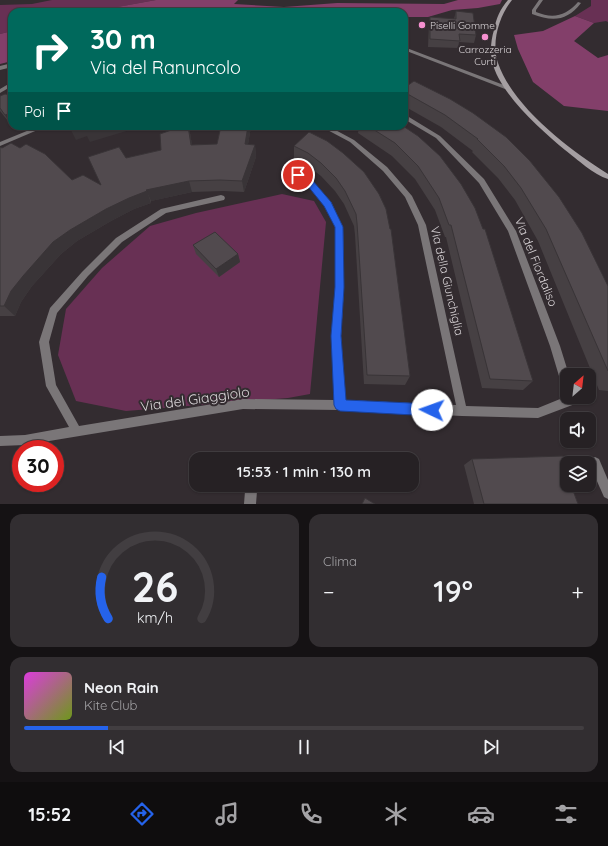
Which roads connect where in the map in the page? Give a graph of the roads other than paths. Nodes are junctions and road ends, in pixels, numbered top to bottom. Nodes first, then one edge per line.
1 (510, 0) edge
2 (541, 0) edge
3 (579, 3) dead end
4 (408, 50) edge
5 (507, 88) junction
6 (408, 118) edge
7 (34, 130) edge
8 (331, 130) edge
9 (0, 144) edge
10 (286, 166) dead end
11 (608, 177) edge
12 (220, 198) dead end
13 (562, 368) edge
14 (562, 404) edge
15 (340, 405) junction
16 (462, 412) junction
17 (77, 432) junction
18 (0, 441) edge
19 (596, 465) edge
20 (251, 492) edge
21 (608, 493) edge
22 (250, 504) edge

1 - 5 main road
2 - 3 street
4 - 5 street
5 - 11 main road
6 - 13 street, Via del Fiordaliso
7 - 9 street
8 - 16 street, Via della Giunchiglia
10 - 15 street
12 - 17 street
14 - 16 street
15 - 16 street, Via del Giaggiolo
15 - 17 street, Via del Giaggiolo
17 - 18 street, Via del Giaggiolo
19 - 21 street
20 - 22 street

